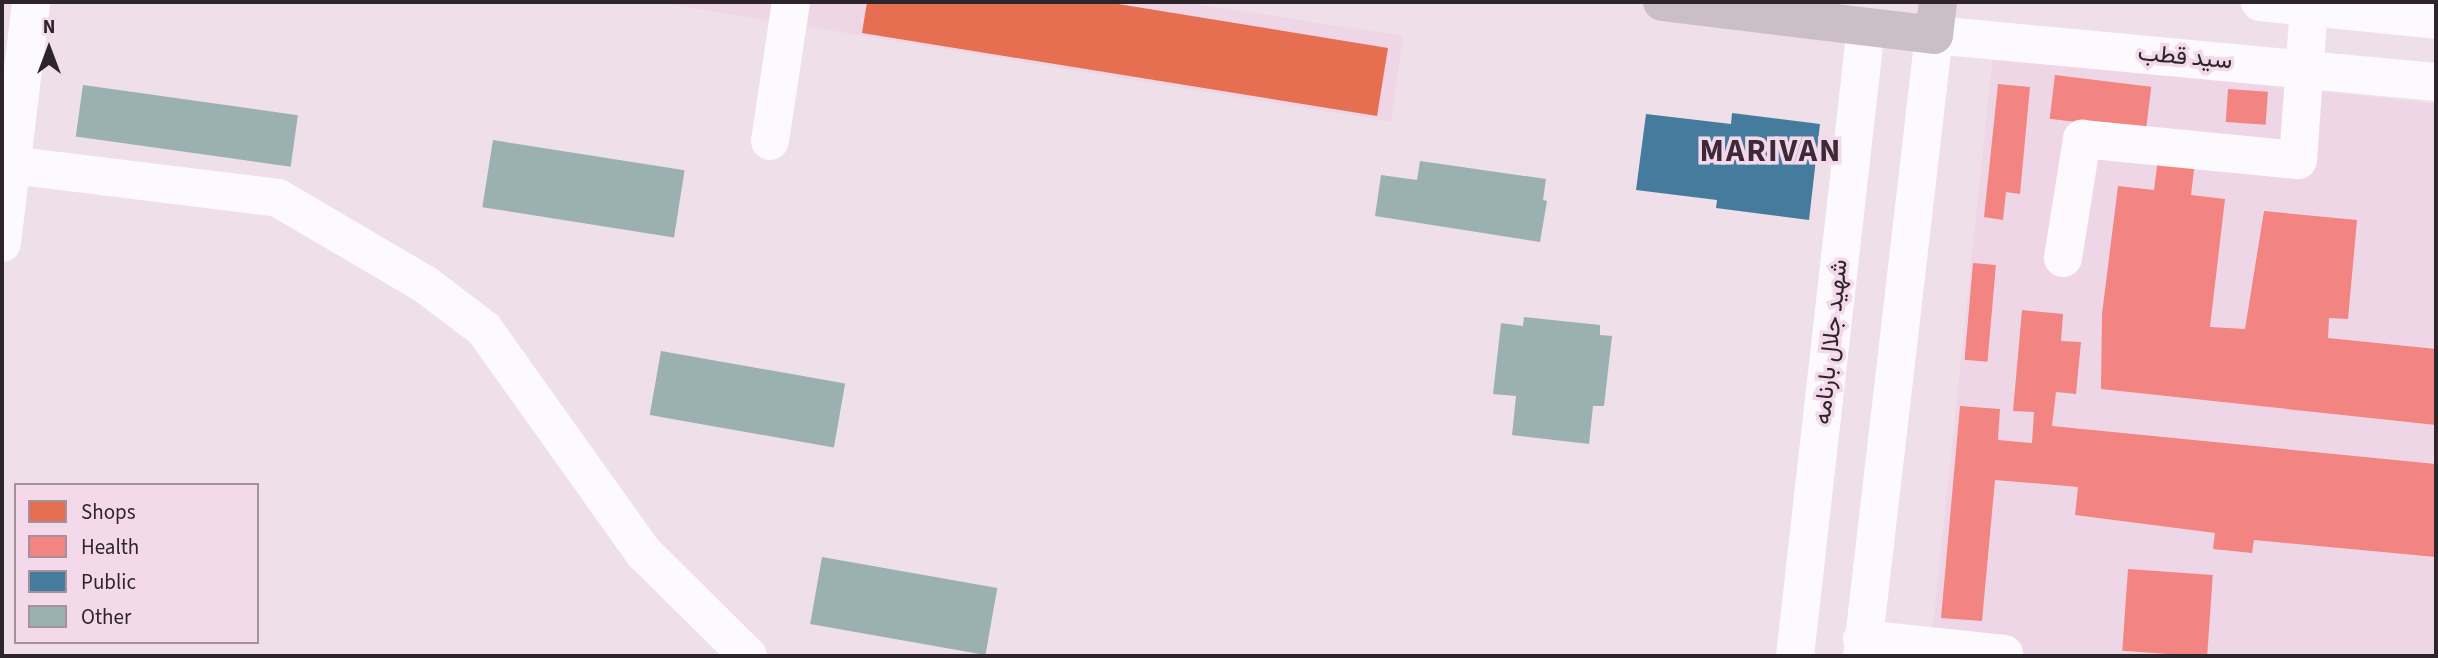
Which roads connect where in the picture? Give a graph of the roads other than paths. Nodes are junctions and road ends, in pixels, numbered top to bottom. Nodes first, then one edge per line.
1 (31, 2) edge
2 (791, 2) edge
3 (1662, 2) edge
4 (2260, 2) edge
5 (2309, 7) junction
6 (1868, 14) edge
7 (1936, 18) edge
8 (2436, 20) edge
9 (2304, 69) junction
10 (2436, 82) edge
11 (770, 141) dead end
12 (11, 165) junction
13 (2, 243) edge
14 (2063, 258) dead end
15 (1862, 648) edge
16 (2004, 654) dead end
17 (748, 656) edge
18 (1795, 656) edge

1 - 12 street
2 - 11 street
3 - 6 main road
4 - 5 street
5 - 8 street
5 - 9 street
6 - 7 main road
6 - 18 street, شهید جلال بارنامه
7 - 9 street, سید قطب
7 - 15 street
9 - 10 street, سید قطب
9 - 14 street
12 - 13 street
12 - 17 street
15 - 16 street

